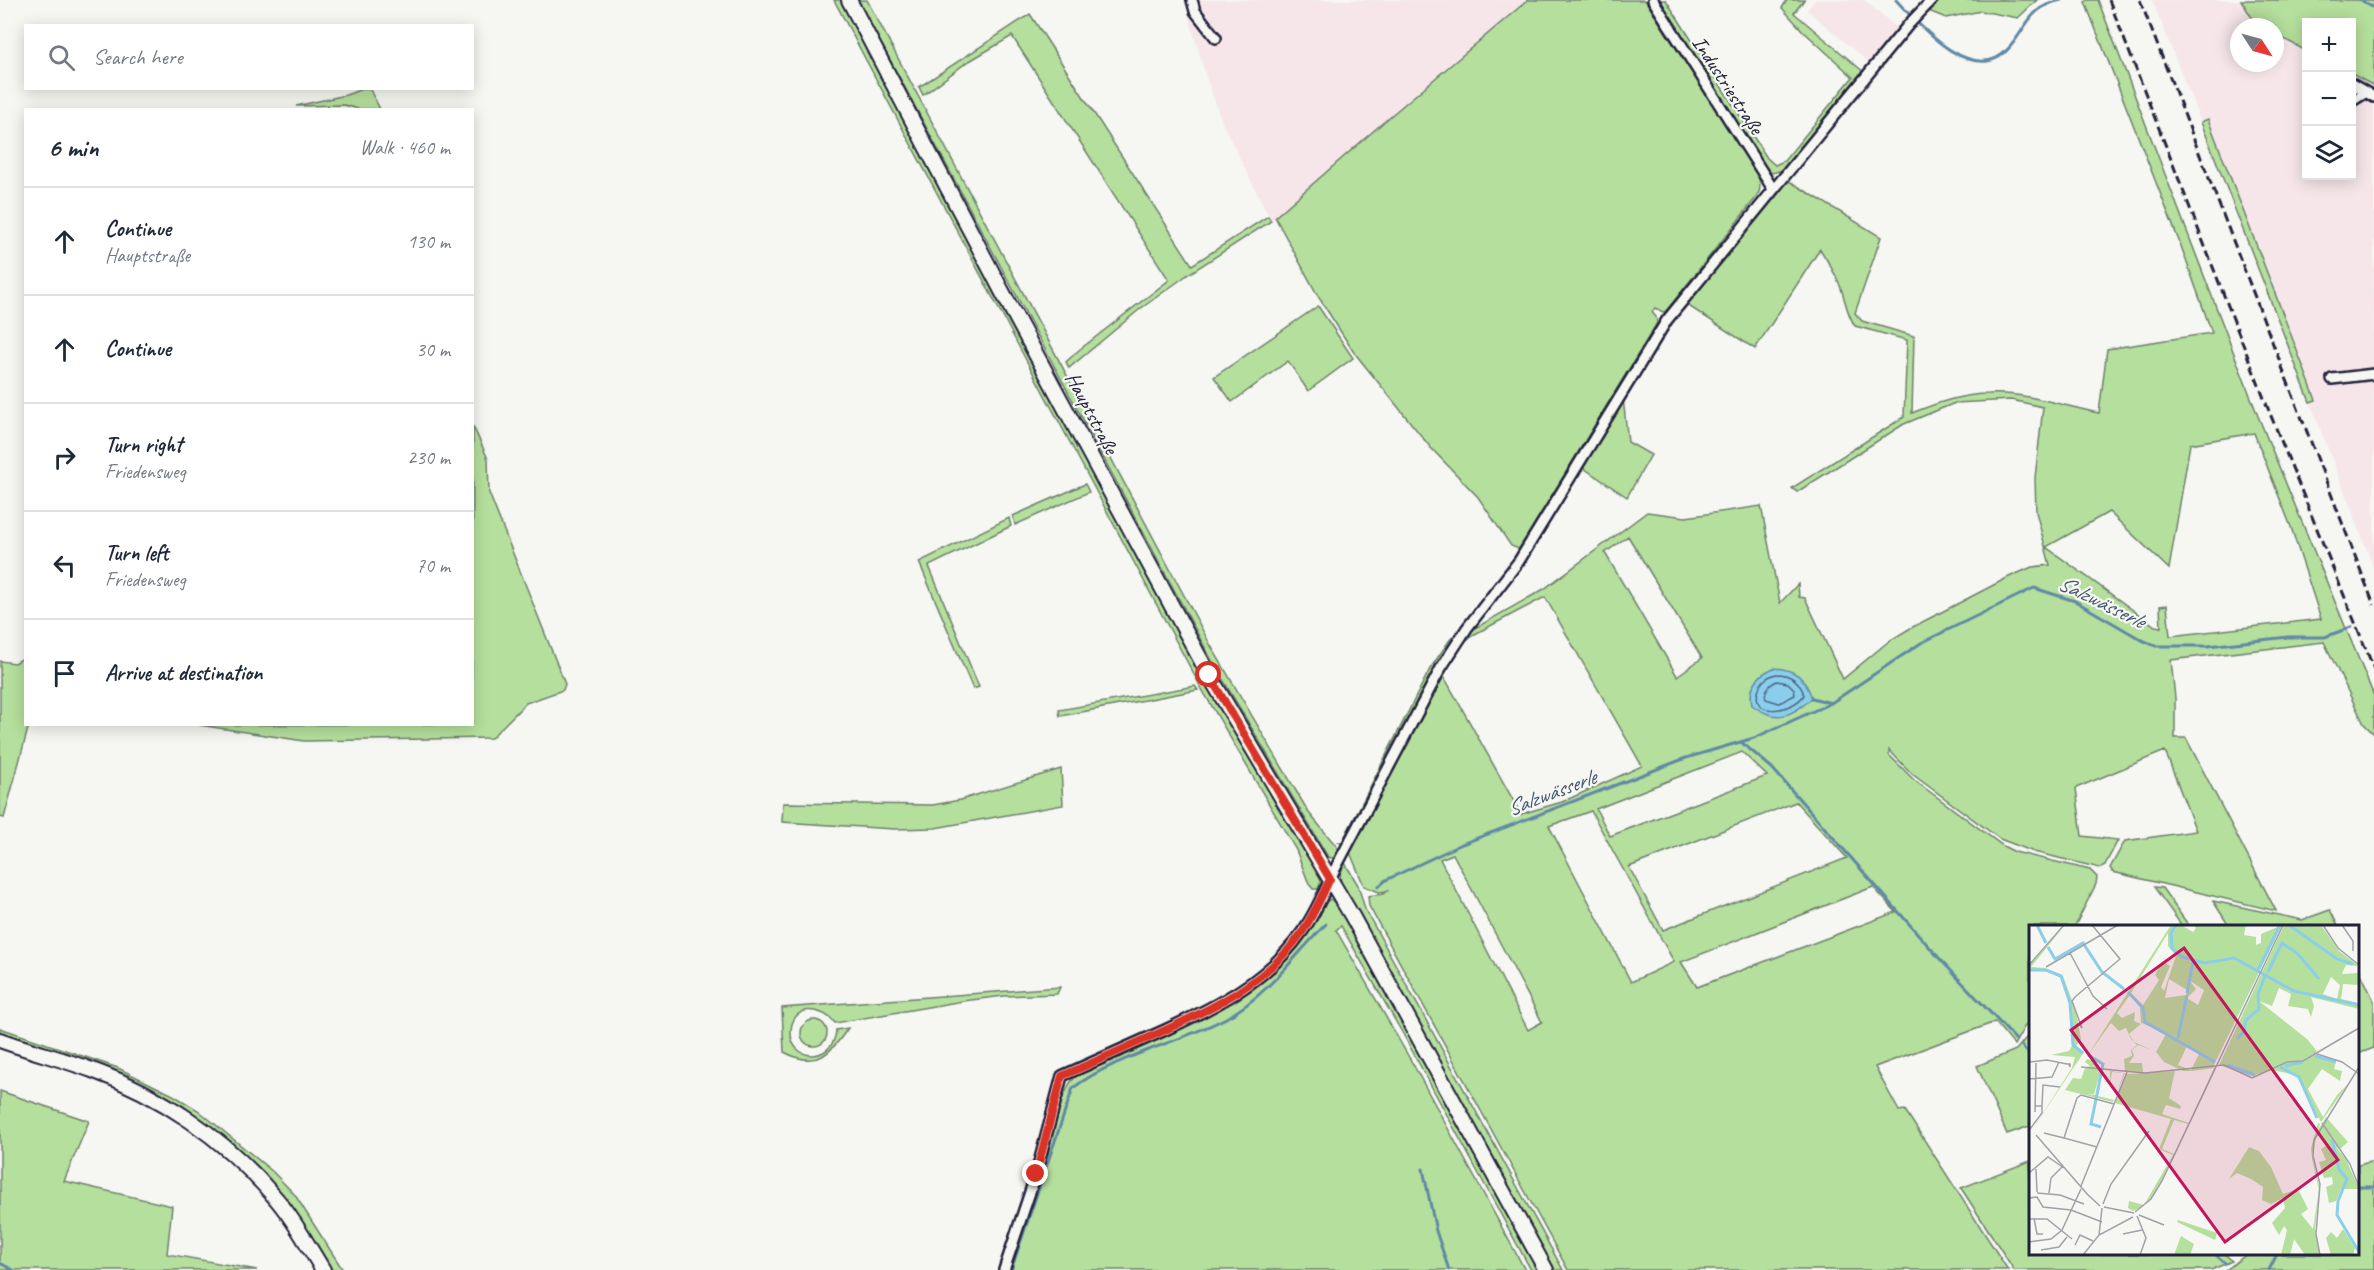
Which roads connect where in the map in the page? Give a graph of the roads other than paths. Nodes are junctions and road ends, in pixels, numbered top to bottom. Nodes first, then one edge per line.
1 (849, 0) edge
2 (1192, 0) edge
3 (1653, 0) edge
4 (1932, 0) edge
5 (1216, 38) dead end
6 (2356, 87) edge
7 (2369, 95) edge
8 (1773, 189) junction
9 (2374, 374) edge
10 (2332, 380) dead end
11 (1330, 879) junction
12 (0, 1040) edge
13 (323, 1270) edge
14 (1004, 1270) edge
15 (1546, 1270) edge

1 - 11 street, Hauptstraße
2 - 5 street
3 - 8 street, Industriestraße
4 - 8 street
6 - 7 street
8 - 11 street
9 - 10 street
11 - 14 street
11 - 15 street, Hauptstraße
12 - 13 street

